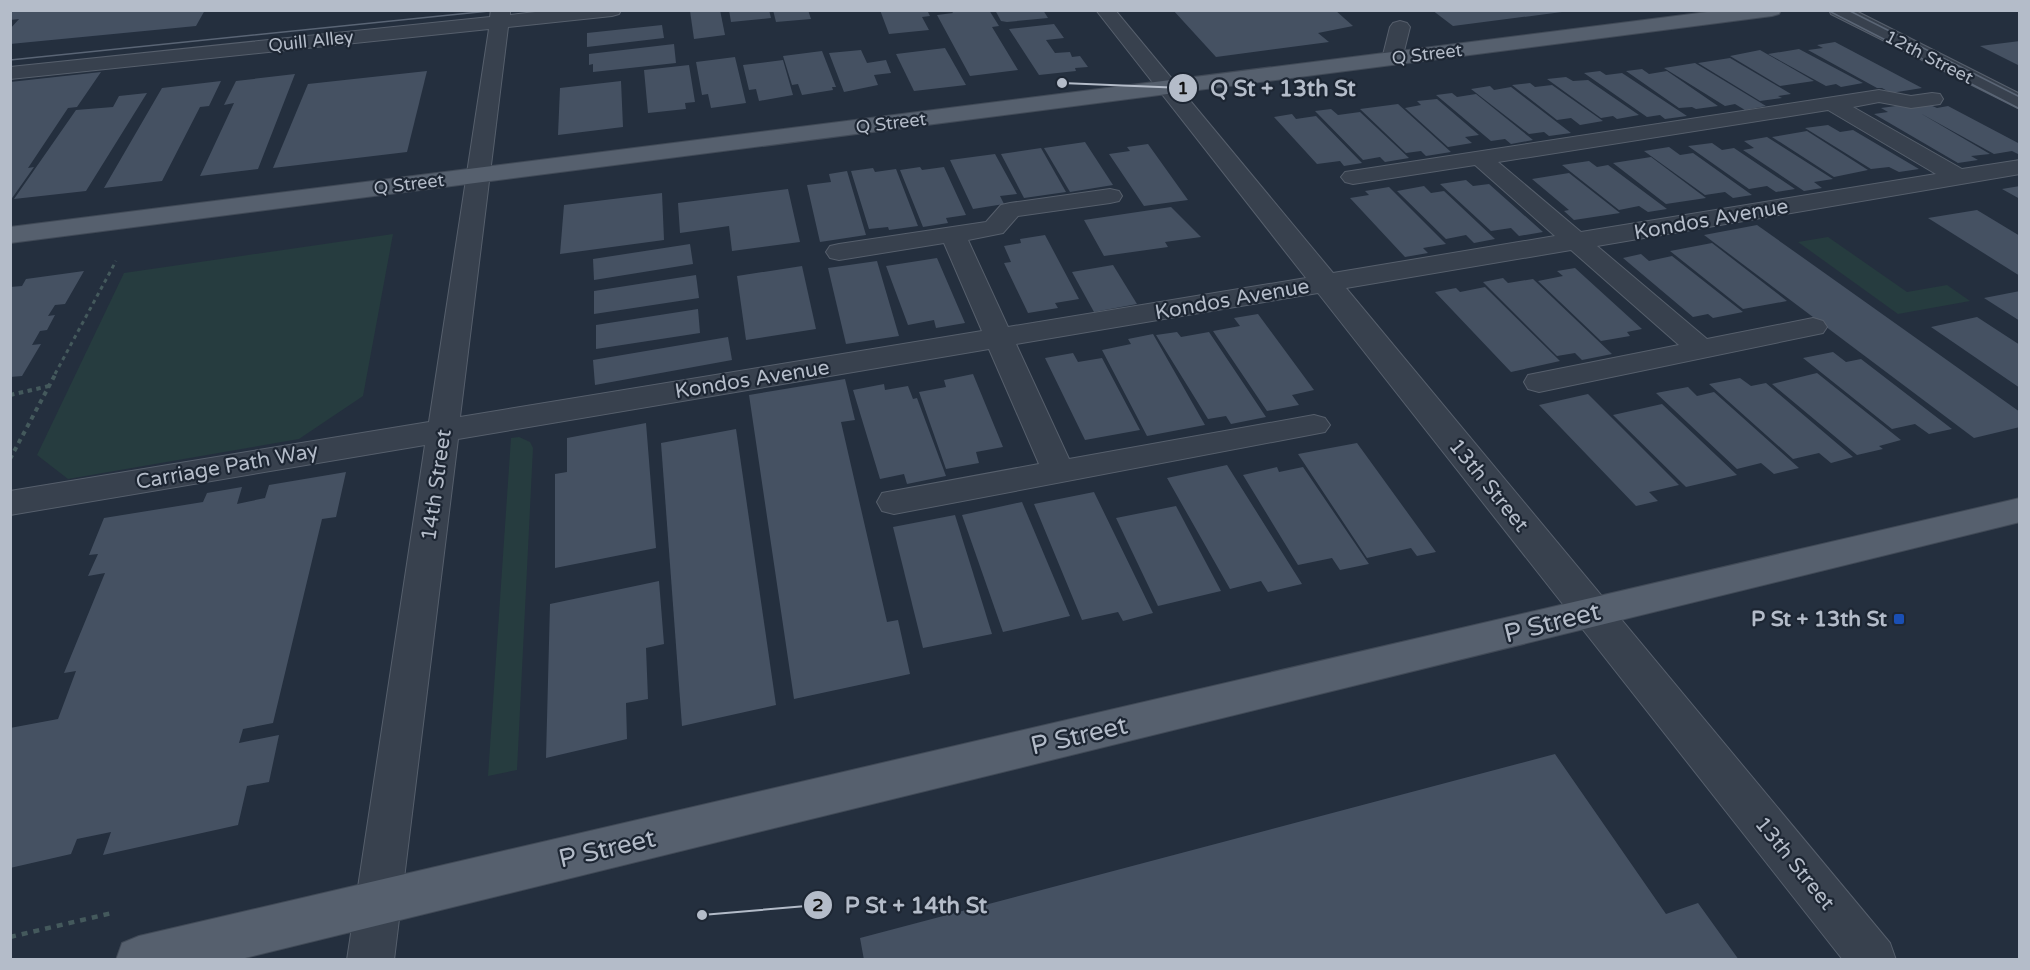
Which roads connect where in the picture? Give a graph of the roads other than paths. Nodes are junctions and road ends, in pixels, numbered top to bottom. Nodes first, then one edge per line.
1 (612, 10) edge
2 (1105, 10) edge
3 (1772, 10) edge
4 (1838, 10) edge
5 (501, 16) edge
6 (1400, 27) dead end
7 (1392, 59) junction
8 (10, 72) edge
9 (1167, 87) junction
10 (1932, 99) dead end
11 (1831, 103) junction
12 (2019, 103) edge
13 (1479, 158) junction
14 (2019, 167) edge
15 (479, 175) junction
16 (1353, 177) dead end
17 (1958, 177) junction
18 (1110, 196) dead end
19 (10, 235) edge
20 (952, 235) junction
21 (1577, 241) junction
22 (839, 252) dead end
23 (1325, 283) junction
24 (1814, 327) dead end
25 (998, 338) junction
26 (1701, 349) junction
27 (1539, 382) dead end
28 (1314, 426) dead end
29 (444, 430) junction
30 (1059, 472) junction
31 (894, 502) dead end
32 (10, 503) edge
33 (2019, 510) edge
34 (1591, 612) junction
35 (378, 902) junction
36 (139, 960) edge
37 (370, 960) edge
38 (1873, 960) edge

1 - 5 street, Quill Alley
2 - 9 street, 13th Street
3 - 7 main road, Q Street
4 - 12 street, 12th Street
5 - 8 street, Quill Alley
5 - 15 street, 14th Street
6 - 7 street
7 - 9 main road, Q Street
9 - 15 main road, Q Street
9 - 23 street, 13th Street
10 - 11 street
11 - 13 street
11 - 17 street
13 - 16 street
13 - 21 street
14 - 17 street, Kondos Avenue
15 - 19 main road, Q Street
15 - 29 street, 14th Street
17 - 21 street, Kondos Avenue
18 - 20 street
20 - 22 street
20 - 25 street
21 - 23 street, Kondos Avenue
21 - 26 street
23 - 25 street, Kondos Avenue
23 - 34 street, 13th Street
24 - 26 street
25 - 29 street, Kondos Avenue
25 - 30 street
26 - 27 street
28 - 30 street
29 - 32 street, Carriage Path Way
29 - 35 street, 14th Street
30 - 31 street
33 - 34 main road, P Street
34 - 35 main road, P Street
34 - 38 street, 13th Street
35 - 36 main road, P Street
35 - 37 street, 14th Street

